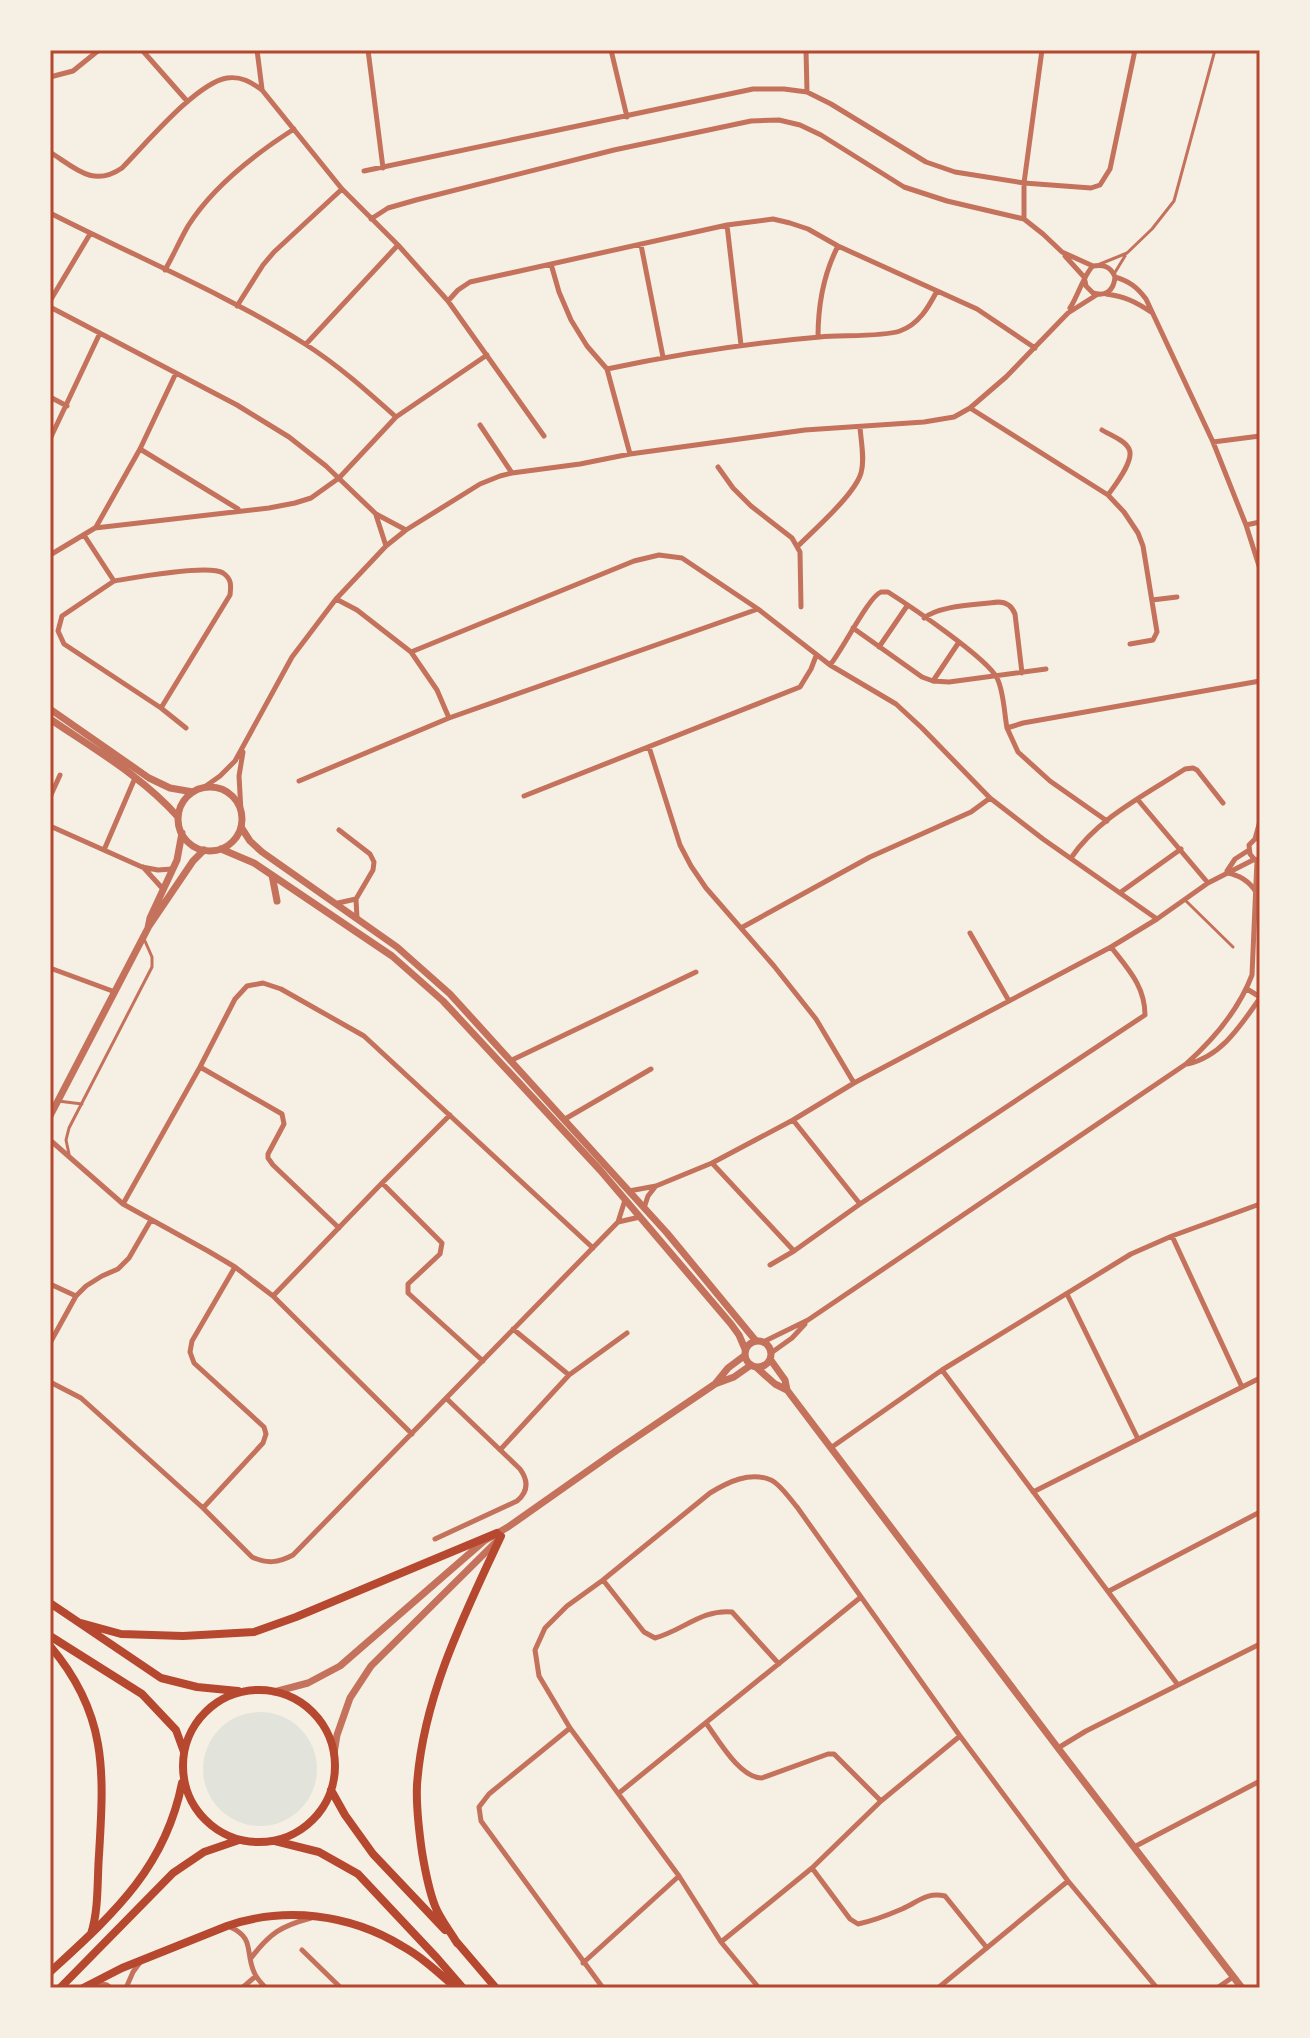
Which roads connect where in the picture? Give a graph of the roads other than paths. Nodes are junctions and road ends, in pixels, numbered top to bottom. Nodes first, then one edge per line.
1 (99, 50) edge
2 (142, 50) edge
3 (257, 50) edge
4 (368, 50) edge
5 (611, 50) edge
6 (806, 50) edge
7 (1042, 50) edge
8 (1135, 50) edge
9 (1215, 50) edge
10 (50, 77) edge
11 (262, 90) junction
12 (807, 92) junction
13 (187, 101) junction
14 (627, 117) junction
15 (294, 129) junction
16 (50, 152) edge
17 (383, 168) junction
18 (364, 171) dead end
19 (1024, 183) junction
20 (342, 189) junction
21 (50, 213) edge
22 (371, 219) junction
23 (1024, 219) junction
24 (727, 225) junction
25 (90, 234) junction
26 (398, 245) junction
27 (641, 245) junction
28 (838, 246) junction
29 (1062, 252) junction
30 (1127, 253) junction
31 (551, 264) junction
32 (1096, 265) junction
33 (165, 270) junction
34 (1114, 276) junction
35 (1085, 280) junction
36 (937, 291) junction
37 (1102, 294) junction
38 (448, 301) junction
39 (50, 304) edge
40 (237, 306) junction
41 (1151, 312) junction
42 (1068, 313) junction
43 (100, 333) junction
44 (818, 337) junction
45 (305, 344) junction
46 (741, 345) junction
47 (1035, 348) junction
48 (487, 355) junction
49 (663, 357) junction
50 (607, 369) junction
51 (176, 373) junction
52 (50, 397) edge
53 (67, 406) junction
54 (970, 408) junction
55 (396, 417) junction
56 (480, 425) dead end
57 (860, 427) junction
58 (1102, 430) dead end
59 (544, 436) dead end
60 (1260, 436) edge
61 (50, 439) edge
62 (1213, 442) junction
63 (140, 449) junction
64 (630, 454) junction
65 (718, 467) dead end
66 (512, 473) junction
67 (339, 478) junction
68 (1108, 495) junction
69 (240, 510) junction
70 (376, 514) junction
71 (1260, 522) edge
72 (1246, 525) junction
73 (95, 528) junction
74 (406, 530) junction
75 (84, 535) junction
76 (386, 546) junction
77 (798, 546) junction
78 (50, 555) edge
79 (1260, 569) edge
80 (114, 581) junction
81 (1177, 597) dead end
82 (336, 599) junction
83 (1152, 600) junction
84 (907, 606) junction
85 (801, 607) dead end
86 (758, 609) junction
87 (924, 618) junction
88 (853, 628) junction
89 (959, 642) junction
90 (1130, 644) dead end
91 (879, 647) junction
92 (411, 652) junction
93 (816, 656) junction
94 (830, 665) junction
95 (1046, 669) dead end
96 (1022, 673) junction
97 (997, 677) junction
98 (933, 681) junction
99 (1260, 681) edge
100 (161, 708) junction
101 (50, 709) edge
102 (449, 718) junction
103 (50, 719) edge
104 (186, 728) dead end
105 (1007, 728) junction
106 (246, 743) junction
107 (649, 747) junction
108 (60, 775) dead end
109 (135, 778) junction
110 (299, 781) dead end
111 (203, 788) junction
112 (193, 792) junction
113 (524, 796) dead end
114 (50, 797) edge
115 (990, 798) junction
116 (1138, 800) junction
117 (1223, 803) dead end
118 (241, 811) junction
119 (178, 817) junction
120 (1107, 821) junction
121 (1260, 821) edge
122 (50, 826) edge
123 (241, 827) junction
124 (339, 830) dead end
125 (182, 833) junction
126 (1257, 838) edge
127 (221, 849) junction
128 (1181, 849) junction
129 (104, 850) junction
130 (204, 850) junction
131 (1249, 850) junction
132 (1071, 858) junction
133 (1257, 860) edge
134 (142, 867) junction
135 (173, 869) junction
136 (1226, 872) junction
137 (272, 875) junction
138 (1208, 883) junction
139 (163, 890) junction
140 (1121, 892) junction
141 (1258, 892) edge
142 (356, 899) junction
143 (1185, 900) junction
144 (277, 901) dead end
145 (337, 904) junction
146 (357, 918) junction
147 (1157, 919) junction
148 (148, 928) junction
149 (741, 928) junction
150 (970, 933) dead end
151 (143, 937) junction
152 (1111, 947) junction
153 (1233, 947) dead end
154 (50, 968) edge
155 (696, 972) dead end
156 (1252, 975) junction
157 (1260, 980) edge
158 (1247, 989) junction
159 (115, 992) junction
160 (1260, 998) edge
161 (1009, 1001) junction
162 (512, 1060) junction
163 (1186, 1064) junction
164 (200, 1067) junction
165 (651, 1069) dead end
166 (854, 1083) junction
167 (58, 1101) junction
168 (82, 1104) junction
169 (450, 1115) junction
170 (50, 1116) edge
171 (565, 1119) junction
172 (793, 1120) junction
173 (50, 1140) edge
174 (70, 1158) junction
175 (712, 1163) junction
176 (382, 1183) junction
177 (656, 1186) junction
178 (628, 1191) junction
179 (625, 1200) junction
180 (123, 1204) junction
181 (860, 1204) junction
182 (1260, 1204) edge
183 (644, 1208) junction
184 (640, 1217) junction
185 (151, 1220) junction
186 (618, 1222) junction
187 (339, 1228) junction
188 (1172, 1236) junction
189 (593, 1248) junction
190 (794, 1251) junction
191 (770, 1265) dead end
192 (235, 1267) junction
193 (50, 1284) edge
194 (1067, 1294) junction
195 (76, 1296) junction
196 (273, 1296) junction
197 (808, 1320) junction
198 (513, 1329) junction
199 (627, 1333) dead end
200 (759, 1341) junction
201 (50, 1343) edge
202 (745, 1352) junction
203 (770, 1356) junction
204 (483, 1361) junction
205 (754, 1366) junction
206 (942, 1370) junction
207 (569, 1375) junction
208 (1260, 1378) edge
209 (50, 1382) edge
210 (715, 1384) junction
211 (1242, 1387) junction
212 (787, 1390) junction
213 (447, 1399) junction
214 (412, 1434) junction
215 (1138, 1439) junction
216 (832, 1447) junction
217 (500, 1450) junction
218 (1033, 1492) junction
219 (203, 1508) junction
220 (1260, 1512) edge
221 (499, 1535) junction
222 (435, 1539) dead end
223 (603, 1580) junction
224 (1109, 1591) junction
225 (861, 1597) junction
226 (50, 1603) edge
227 (81, 1623) junction
228 (50, 1636) edge
229 (1260, 1644) edge
230 (50, 1646) edge
231 (779, 1664) junction
232 (1178, 1685) junction
233 (243, 1692) junction
234 (274, 1692) junction
235 (706, 1723) junction
236 (570, 1728) junction
237 (960, 1736) junction
238 (1058, 1748) junction
239 (184, 1752) junction
240 (334, 1754) junction
241 (183, 1778) junction
242 (1260, 1781) edge
243 (331, 1790) junction
244 (619, 1793) junction
245 (881, 1801) junction
246 (239, 1840) junction
247 (274, 1841) junction
248 (1133, 1847) junction
249 (812, 1868) junction
250 (679, 1876) junction
251 (1068, 1881) junction
252 (319, 1916) junction
253 (227, 1926) junction
254 (91, 1934) junction
255 (721, 1942) junction
256 (457, 1943) junction
257 (987, 1948) junction
258 (302, 1950) dead end
259 (251, 1958) junction
260 (141, 1961) junction
261 (583, 1963) junction
262 (50, 1972) edge
263 (256, 1976) junction
264 (1233, 1977) junction
265 (92, 1982) junction
266 (60, 1988) edge
267 (83, 1988) edge
268 (111, 1988) edge
269 (126, 1988) edge
270 (242, 1988) edge
271 (266, 1988) edge
272 (341, 1988) edge
273 (456, 1988) edge
274 (463, 1988) edge
275 (496, 1988) edge
276 (603, 1988) edge
277 (759, 1988) edge
278 (938, 1988) edge
279 (1157, 1988) edge
280 (1217, 1988) edge
281 (1242, 1988) edge

1 - 10 street
2 - 13 street
3 - 11 street
4 - 17 street
5 - 14 street
6 - 12 street
7 - 19 street
8 - 19 street
9 - 30 lane
11 - 13 street
11 - 15 street
12 - 14 street
12 - 19 street
13 - 16 street
14 - 17 street
15 - 20 street
15 - 33 street
17 - 18 street
19 - 23 street
20 - 22 street
20 - 40 street
21 - 25 street
22 - 23 street
22 - 26 street
23 - 29 street
24 - 27 street
24 - 28 street
24 - 46 street
25 - 33 street
25 - 39 street
26 - 38 street
26 - 45 street
27 - 31 street
27 - 49 street
28 - 36 street
28 - 44 street
29 - 32 street
29 - 35 street
30 - 32 lane
30 - 34 lane
31 - 38 street
31 - 50 street
32 - 34 street
32 - 35 street
33 - 40 street
34 - 37 street
34 - 41 street
35 - 37 street
35 - 42 street
36 - 44 street
36 - 47 street
37 - 41 street
37 - 42 street
38 - 48 street
39 - 43 street
40 - 45 street
41 - 62 street
42 - 47 street
43 - 51 street
43 - 53 street
44 - 46 street
45 - 55 street
46 - 49 street
47 - 54 street
48 - 55 street
48 - 59 street
49 - 50 street
50 - 64 street
51 - 63 street
51 - 67 street
52 - 53 street
53 - 61 street
54 - 57 street
54 - 68 street
55 - 67 street
56 - 66 street
57 - 64 street
57 - 77 street
58 - 68 street
60 - 62 street
62 - 72 street
63 - 69 street
63 - 73 street
64 - 66 street
65 - 77 street
66 - 74 street
67 - 69 street
67 - 70 street
68 - 83 street
69 - 73 street
70 - 74 street
70 - 76 street
71 - 72 street
72 - 79 street
73 - 75 street
74 - 76 street
75 - 78 street
75 - 80 street
76 - 82 street
77 - 85 street
80 - 100 street
80 - 100 street
81 - 83 street
82 - 92 street
82 - 106 street
83 - 90 street
84 - 87 street
84 - 88 street
84 - 91 street
86 - 92 street
86 - 93 street
86 - 102 street
87 - 89 street
87 - 96 street
88 - 91 street
88 - 94 street
89 - 97 street
89 - 98 street
91 - 98 street
92 - 102 street
93 - 94 street
93 - 107 street
94 - 115 street
95 - 96 street
96 - 97 street
97 - 98 street
97 - 105 street
99 - 105 street
100 - 104 street
101 - 112 street
102 - 110 street
103 - 109 street
105 - 120 street
106 - 111 street
106 - 118 street
107 - 113 street
107 - 149 street
108 - 114 street
109 - 119 street
109 - 129 street
111 - 112 street
111 - 118 street
112 - 119 street
115 - 132 street
115 - 149 street
116 - 117 street
116 - 120 street
116 - 128 street
118 - 123 street
119 - 125 street
120 - 132 street
121 - 126 street
122 - 129 street
123 - 127 street
123 - 145 street
124 - 142 street
125 - 130 street
125 - 135 street
126 - 131 street
127 - 130 street
127 - 137 street
128 - 138 street
128 - 140 street
129 - 134 street
130 - 148 street
131 - 133 street
131 - 136 street
132 - 140 street
133 - 136 street
133 - 141 street
134 - 135 street
134 - 139 street
135 - 139 street
136 - 138 street
136 - 141 street
137 - 144 street
137 - 179 street
138 - 143 street
139 - 148 street
140 - 147 street
141 - 156 street
142 - 145 street
142 - 146 street
143 - 147 street
143 - 153 lane
145 - 146 street
146 - 162 street
147 - 152 street
148 - 151 street
149 - 166 street
150 - 161 street
151 - 159 street
151 - 168 lane
152 - 161 street
152 - 181 street
154 - 159 street
155 - 162 street
156 - 157 street
156 - 158 street
158 - 160 street
158 - 163 street
159 - 167 street
160 - 163 street
161 - 166 street
162 - 171 street
163 - 197 street
164 - 169 street
164 - 180 street
164 - 187 street
165 - 171 street
166 - 172 street
167 - 168 lane
167 - 170 street
168 - 174 lane
169 - 176 street
169 - 189 street
171 - 178 street
172 - 175 street
172 - 181 street
173 - 174 street
174 - 180 street
175 - 177 street
175 - 190 street
176 - 187 street
176 - 204 street
177 - 178 street
177 - 183 street
178 - 183 street
179 - 184 street
179 - 186 street
180 - 185 street
181 - 190 street
182 - 188 street
183 - 200 street
184 - 186 street
184 - 202 street
185 - 192 street
185 - 195 street
186 - 189 street
187 - 196 street
188 - 194 street
188 - 211 street
189 - 198 street
190 - 191 street
192 - 196 street
192 - 219 street
193 - 195 street
194 - 206 street
194 - 215 street
195 - 201 street
196 - 214 street
197 - 200 street
197 - 203 street
198 - 204 street
198 - 207 street
199 - 207 street
200 - 202 street
200 - 203 street
202 - 205 street
202 - 210 street
203 - 205 street
203 - 212 street
204 - 213 street
205 - 210 street
205 - 212 street
206 - 216 street
206 - 218 street
207 - 217 street
208 - 211 street
209 - 219 street
210 - 221 street
211 - 215 street
212 - 216 street
213 - 214 street
213 - 217 street
214 - 219 street
215 - 218 street
216 - 238 street
217 - 222 street
218 - 224 street
220 - 224 street
221 - 227 main road
221 - 234 street
221 - 240 street
221 - 256 main road
223 - 225 street
223 - 231 street
223 - 236 street
224 - 232 street
225 - 231 street
225 - 237 street
226 - 227 main road
227 - 233 main road
228 - 239 main road
229 - 232 street
230 - 254 main road
231 - 235 street
232 - 238 street
233 - 234 main road
233 - 239 main road
234 - 240 main road
235 - 244 street
235 - 245 street
236 - 244 street
236 - 261 street
237 - 245 street
237 - 251 street
238 - 248 street
239 - 241 main road
240 - 243 main road
241 - 246 main road
241 - 254 main road
242 - 248 street
243 - 247 main road
243 - 256 main road
244 - 250 street
245 - 249 street
246 - 247 main road
246 - 266 main road
247 - 274 main road
248 - 264 street
249 - 255 street
249 - 257 street
250 - 255 street
250 - 261 street
251 - 257 street
251 - 279 street
252 - 253 main road
252 - 259 street
252 - 273 main road
253 - 259 street
253 - 260 main road
254 - 262 main road
255 - 277 street
256 - 275 main road
257 - 278 street
258 - 272 street
259 - 263 street
260 - 265 main road
260 - 269 street
261 - 276 street
263 - 270 street
263 - 271 street
264 - 280 street
264 - 281 street
265 - 267 main road
265 - 268 street

